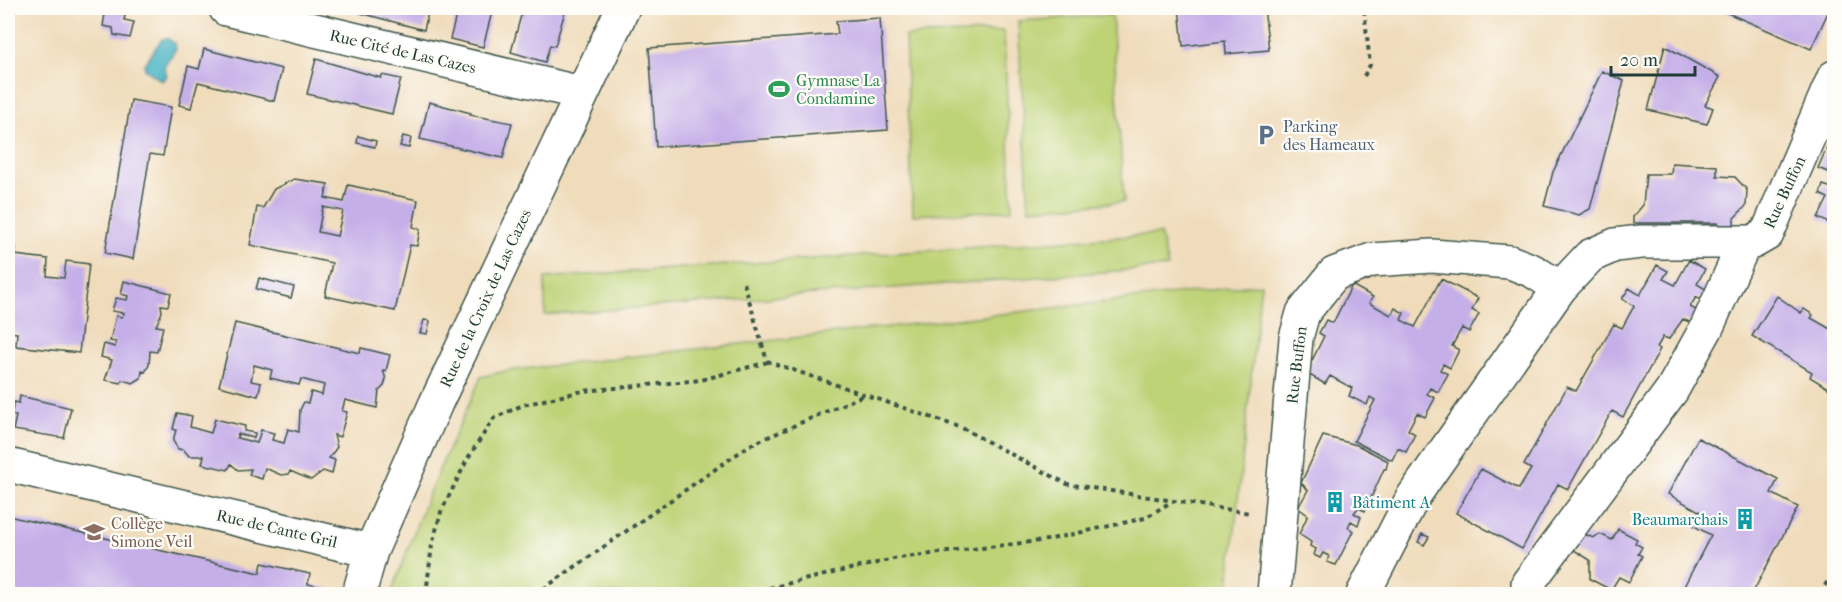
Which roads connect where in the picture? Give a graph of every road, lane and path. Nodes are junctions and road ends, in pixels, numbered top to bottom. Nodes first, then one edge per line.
1 (623, 8) edge
2 (1364, 8) edge
3 (226, 9) edge
4 (1364, 76) dead end
5 (1834, 77) edge
6 (581, 93) junction
7 (1745, 242) junction
8 (744, 283) dead end
9 (1560, 288) junction
10 (769, 362) junction
11 (864, 395) junction
12 (8, 465) edge
13 (1172, 501) junction
14 (1223, 510) dead end
15 (371, 551) junction
16 (1834, 568) edge
17 (1528, 583) dead end
18 (360, 594) edge
19 (426, 594) edge
20 (536, 594) edge
21 (743, 594) edge
22 (1274, 594) edge
23 (1363, 594) edge
24 (1821, 594) edge

1 - 6 street, Rue de la Croix de Las Cazes
2 - 4 path
3 - 6 street, Rue Cité de Las Cazes
5 - 7 street, Rue Buffon
6 - 15 street, Rue de la Croix de Las Cazes
7 - 9 street, Rue Buffon
7 - 17 street
8 - 10 path
9 - 22 street, Rue Buffon
9 - 23 street, Rue Buffon
10 - 11 path
10 - 19 path
11 - 13 path
11 - 20 path
12 - 15 street, Rue de Cante Gril
13 - 14 path
13 - 21 path
15 - 18 street, Rue de la Croix de Las Cazes
16 - 24 path

